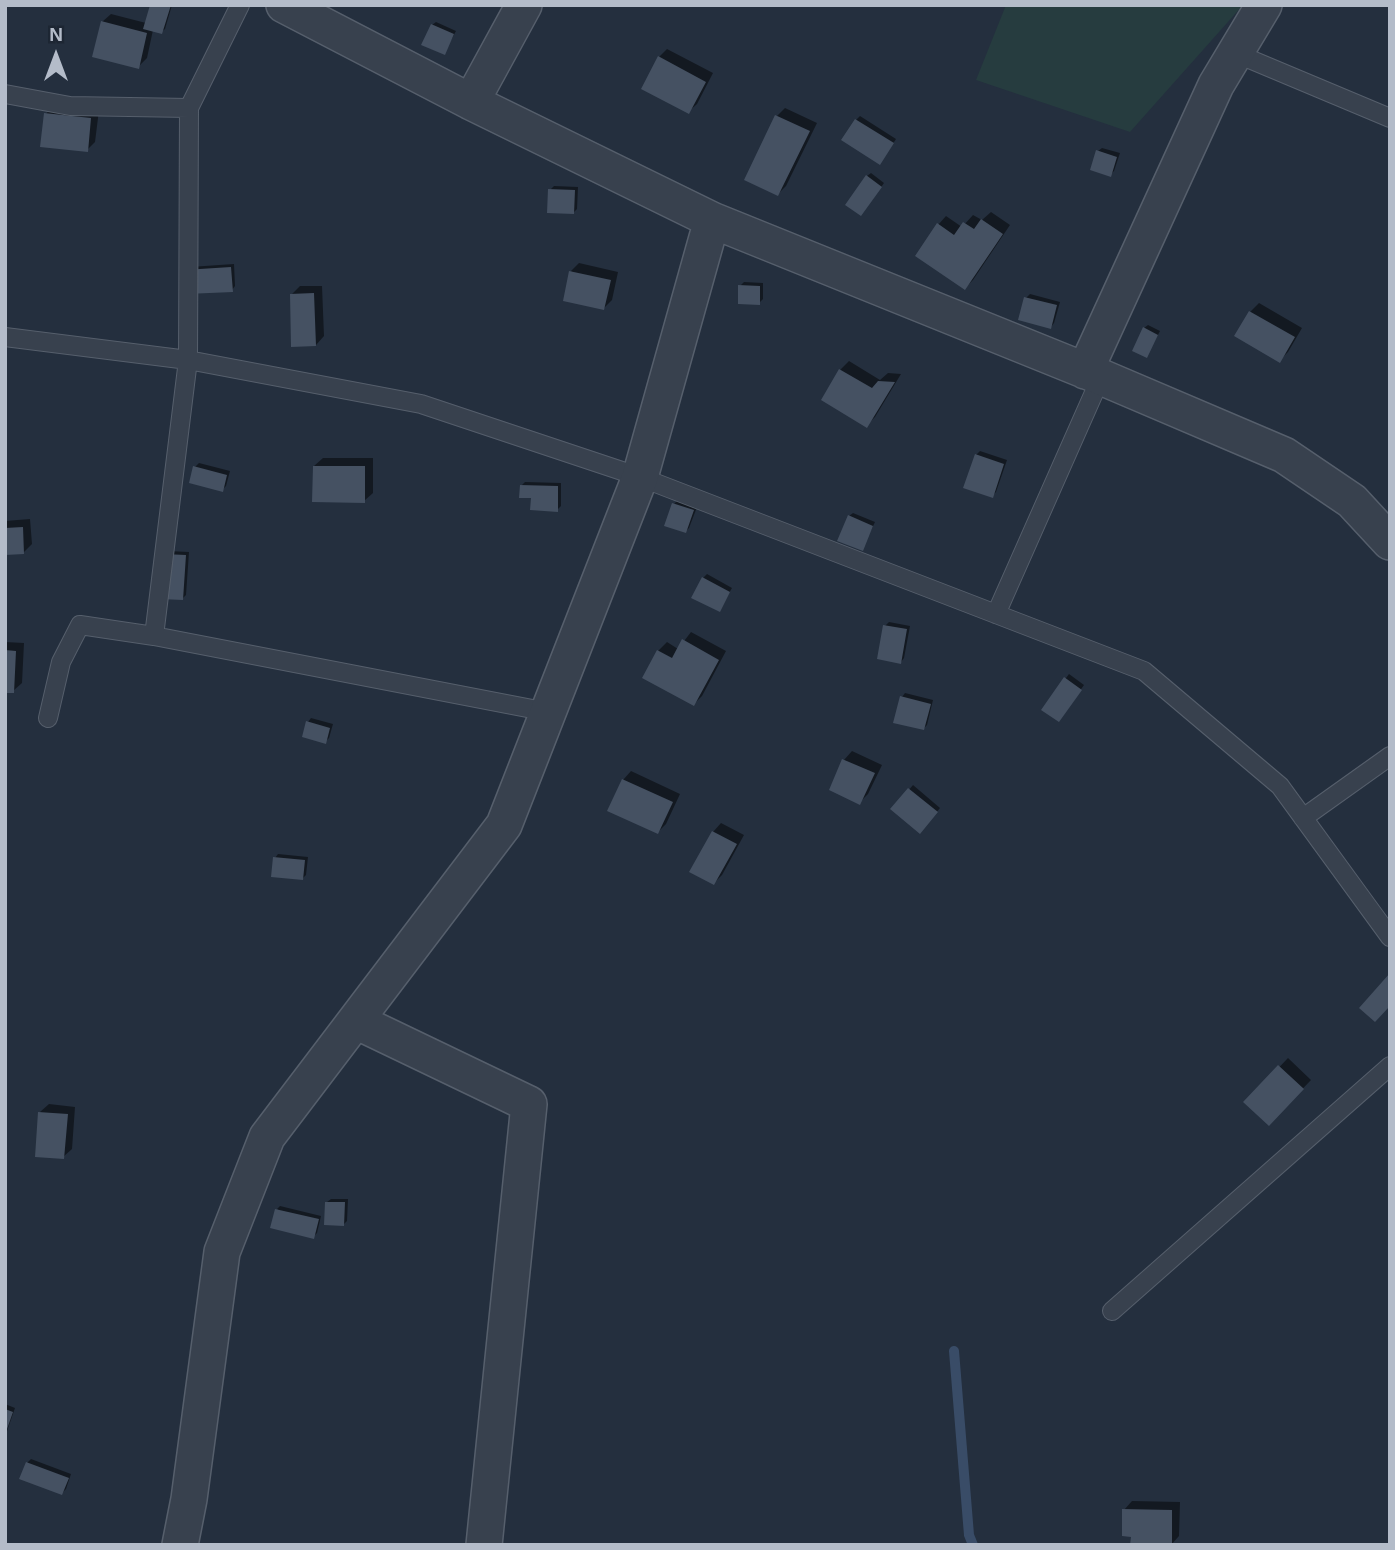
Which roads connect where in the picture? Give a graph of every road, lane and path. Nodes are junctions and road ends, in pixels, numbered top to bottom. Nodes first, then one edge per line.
1 (240, 5) edge
2 (284, 5) edge
3 (524, 5) edge
4 (1264, 5) edge
5 (1235, 53) junction
6 (5, 94) edge
7 (471, 102) junction
8 (189, 108) junction
9 (1390, 118) edge
10 (712, 220) junction
11 (5, 337) edge
12 (188, 360) junction
13 (1093, 374) junction
14 (640, 477) junction
15 (1390, 542) edge
16 (996, 614) junction
17 (154, 636) junction
18 (548, 712) junction
19 (48, 718) dead end
20 (1390, 756) edge
21 (1303, 818) junction
22 (1390, 937) edge
23 (356, 1021) junction
24 (1390, 1066) edge
25 (1112, 1311) dead end
26 (180, 1545) edge
27 (484, 1545) edge

1 - 8 lane
2 - 7 street
3 - 7 street
4 - 5 street
5 - 9 lane
5 - 13 street
6 - 8 lane
7 - 10 street
8 - 12 lane
10 - 13 street
10 - 14 street
11 - 12 lane
12 - 14 lane
12 - 17 lane
13 - 15 street
13 - 16 lane
14 - 16 lane
14 - 18 street
16 - 21 lane
17 - 18 lane
17 - 19 lane
18 - 23 street
20 - 21 lane
21 - 22 lane
23 - 26 street
23 - 27 street
24 - 25 lane

